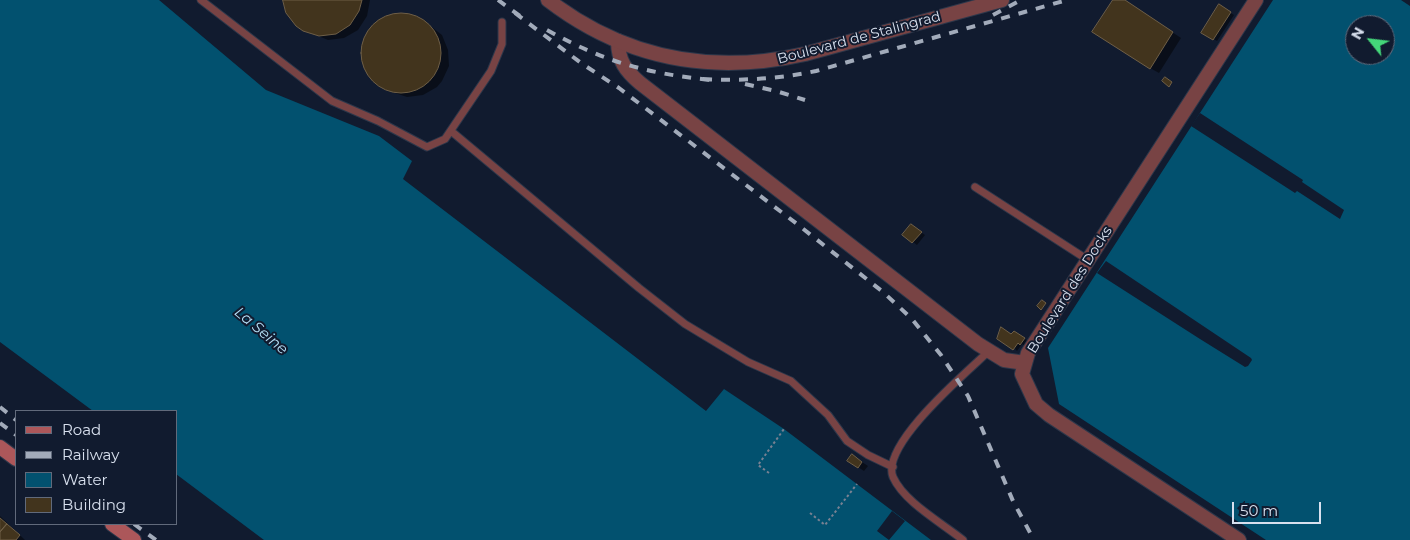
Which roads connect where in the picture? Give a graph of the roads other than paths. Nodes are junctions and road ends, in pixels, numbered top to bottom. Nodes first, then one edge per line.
1 (201, 0) edge
2 (548, 0) edge
3 (1002, 0) edge
4 (1256, 0) edge
5 (502, 22) dead end
6 (618, 42) junction
7 (450, 130) junction
8 (975, 187) dead end
9 (1088, 260) junction
10 (989, 351) junction
11 (1026, 363) junction
12 (0, 447) edge
13 (15, 458) edge
14 (893, 467) junction
15 (113, 525) edge
16 (134, 540) edge
17 (963, 540) edge
18 (1239, 540) edge

1 - 7 lane
2 - 6 street, Boulevard de Stalingrad
3 - 6 street, Boulevard de Stalingrad
4 - 9 street, Boulevard des Docks
5 - 7 lane
6 - 10 street
7 - 14 lane
8 - 9 lane
9 - 11 street, Boulevard des Docks
10 - 11 street
10 - 14 lane
11 - 18 street, Boulevard des Docks
12 - 13 main road
14 - 17 lane
15 - 16 main road

